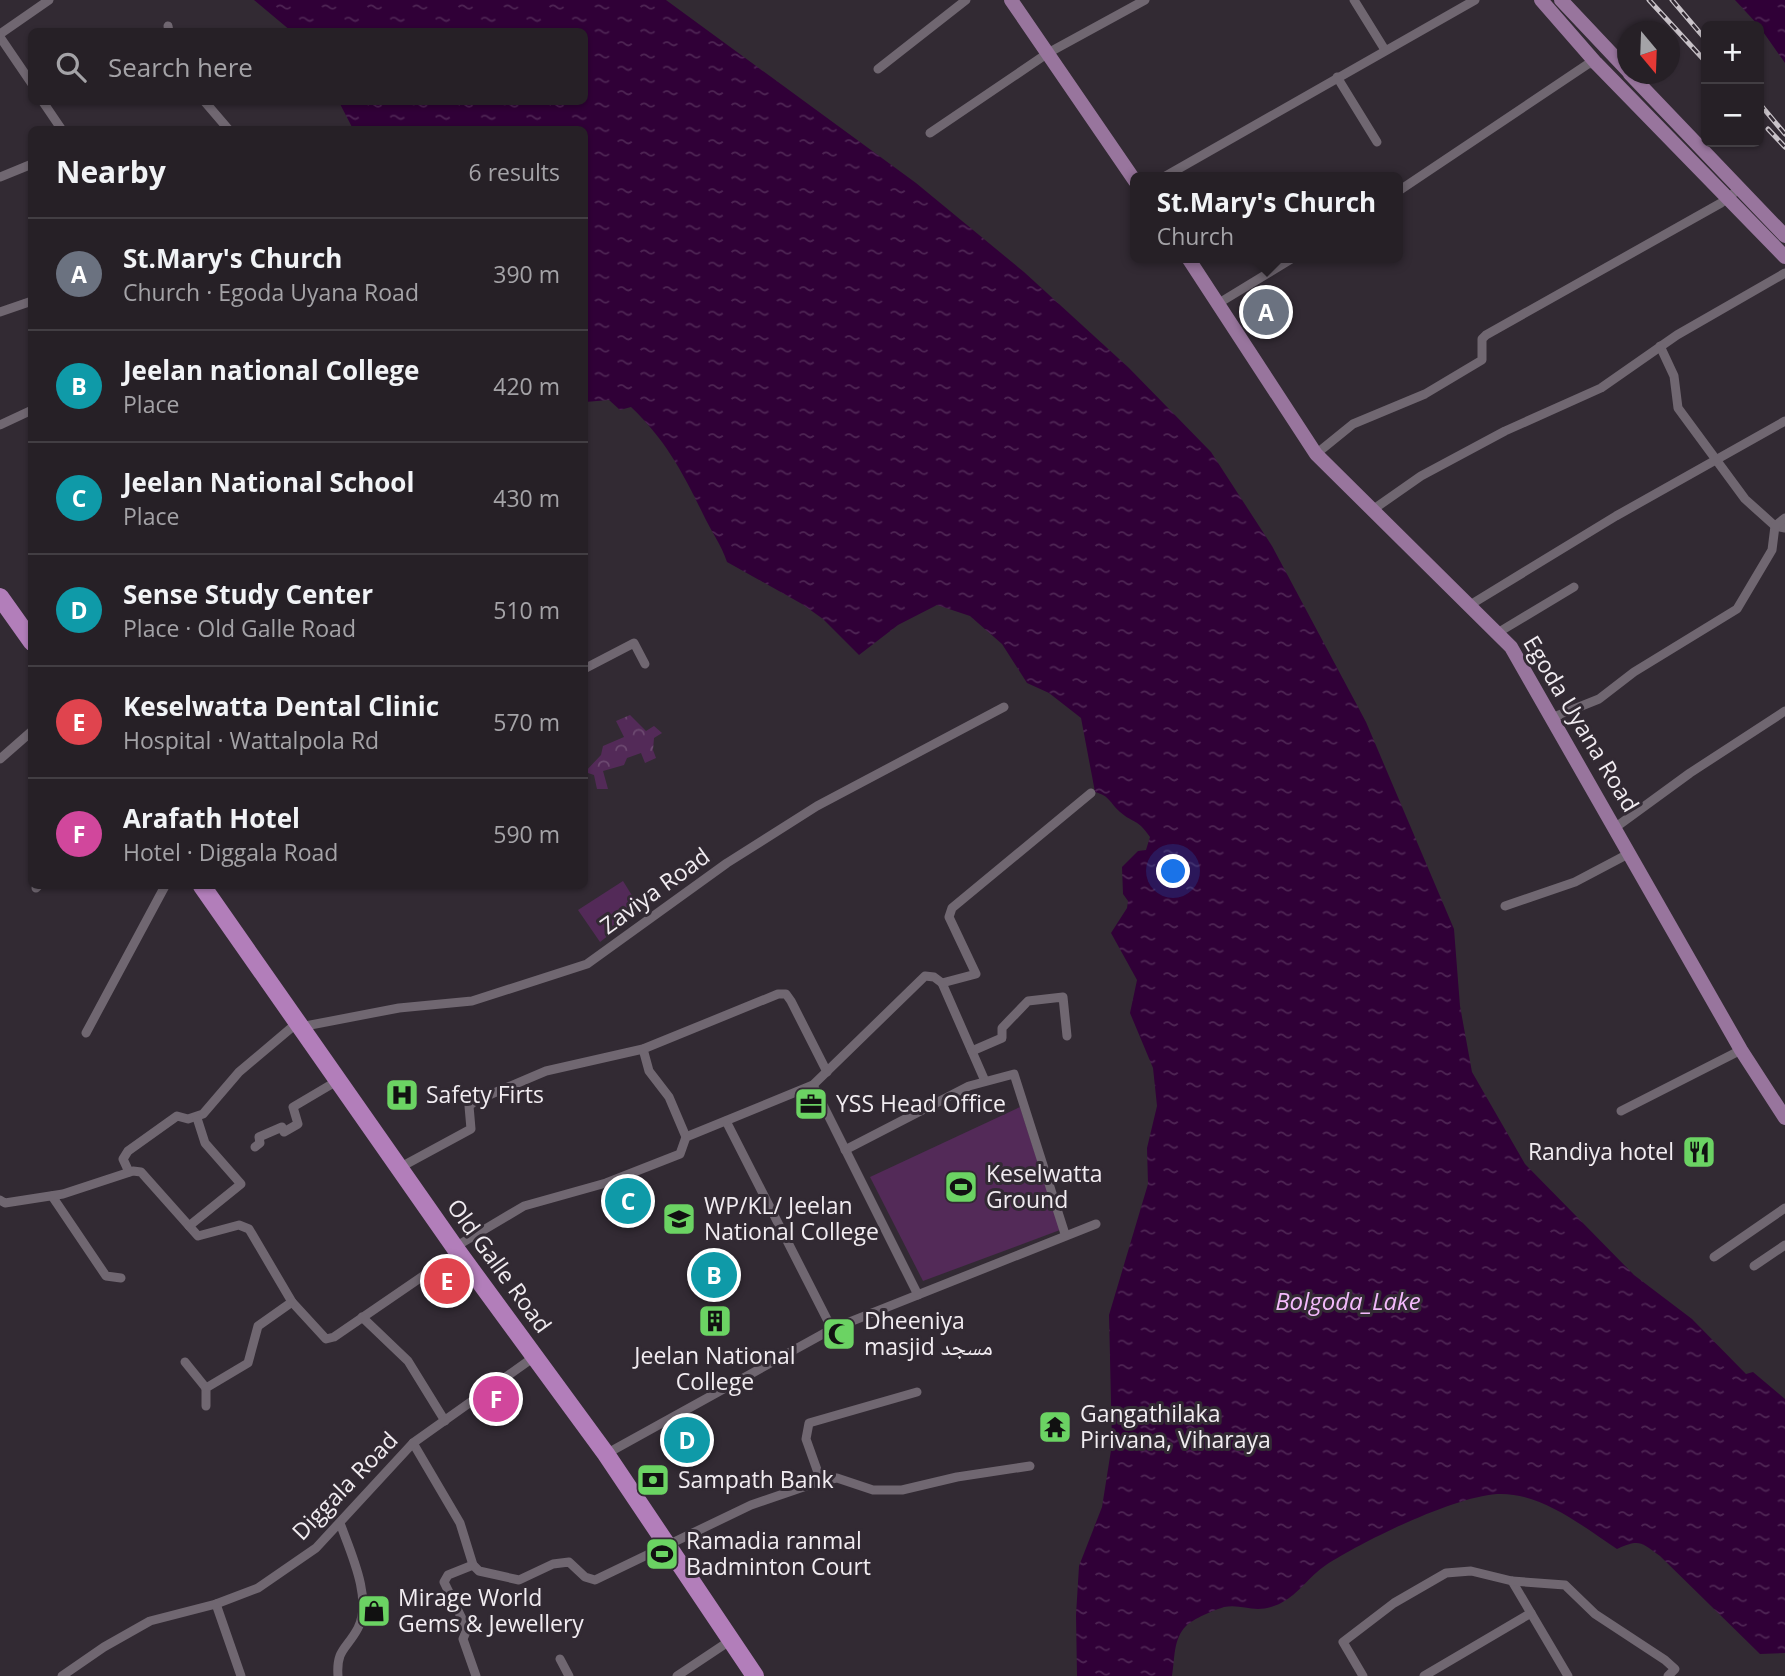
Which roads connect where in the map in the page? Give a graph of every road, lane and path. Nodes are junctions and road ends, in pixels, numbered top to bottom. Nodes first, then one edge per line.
1 (49, 0) edge
2 (966, 0) edge
3 (1012, 0) edge
4 (1145, 0) edge
5 (1354, 0) edge
6 (1475, 0) edge
7 (1541, 0) edge
8 (1562, 0) edge
9 (0, 35) edge
10 (1385, 50) junction
11 (1048, 53) junction
12 (1617, 59) edge
13 (1595, 62) junction
14 (878, 69) dead end
15 (1337, 77) junction
16 (28, 78) edge
17 (1639, 84) edge
18 (45, 105) edge
19 (208, 105) edge
20 (59, 126) edge
21 (226, 126) edge
22 (930, 133) dead end
23 (1377, 142) dead end
24 (28, 166) edge
25 (1173, 172) edge
26 (1130, 174) edge
27 (0, 177) edge
28 (1403, 188) edge
29 (1733, 193) junction
30 (1785, 236) edge
31 (1785, 257) edge
32 (1191, 263) edge
33 (1285, 263) edge
34 (1785, 273) edge
35 (28, 302) edge
36 (1219, 303) junction
37 (0, 312) edge
38 (1660, 346) junction
39 (28, 412) edge
40 (1785, 421) edge
41 (0, 425) edge
42 (1316, 454) junction
43 (1717, 462) junction
44 (1371, 511) junction
45 (1785, 518) edge
46 (1780, 527) edge
47 (1574, 587) dead end
48 (0, 597) edge
49 (1470, 605) junction
50 (1499, 632) junction
51 (28, 636) edge
52 (645, 664) dead end
53 (588, 667) edge
54 (1003, 707) dead end
55 (1785, 711) edge
56 (1554, 717) junction
57 (28, 734) edge
58 (0, 759) edge
59 (1091, 793) dead end
60 (1616, 827) junction
61 (1630, 853) junction
62 (163, 889) edge
63 (204, 889) edge
64 (1505, 906) dead end
65 (942, 984) junction
66 (299, 1025) junction
67 (86, 1033) dead end
68 (1067, 1036) dead end
69 (643, 1049) junction
70 (1741, 1050) junction
71 (972, 1051) junction
72 (827, 1072) junction
73 (337, 1081) junction
74 (985, 1081) junction
75 (813, 1085) junction
76 (1621, 1111) dead end
77 (1784, 1116) edge
78 (197, 1118) junction
79 (726, 1121) junction
80 (686, 1137) junction
81 (255, 1147) dead end
82 (845, 1150) junction
83 (399, 1168) junction
84 (129, 1172) junction
85 (52, 1196) junction
86 (0, 1200) edge
87 (1785, 1208) edge
88 (1096, 1224) dead end
89 (189, 1226) junction
90 (1065, 1234) junction
91 (1785, 1245) edge
92 (457, 1249) junction
93 (1713, 1257) dead end
94 (1754, 1266) dead end
95 (121, 1278) dead end
96 (918, 1295) junction
97 (292, 1303) junction
98 (362, 1317) junction
99 (832, 1329) junction
100 (534, 1357) junction
101 (185, 1362) dead end
102 (205, 1388) junction
103 (917, 1392) dead end
104 (205, 1406) dead end
105 (445, 1421) junction
106 (413, 1443) junction
107 (607, 1454) junction
108 (1030, 1465) dead end
109 (821, 1481) junction
110 (340, 1523) junction
111 (667, 1544) junction
112 (473, 1565) junction
113 (1511, 1581) junction
114 (216, 1604) junction
115 (1531, 1613) junction
116 (731, 1640) junction
117 (560, 1659) dead end
118 (62, 1676) edge
119 (241, 1676) edge
120 (338, 1676) edge
121 (476, 1676) edge
122 (569, 1676) edge
123 (677, 1676) edge
124 (755, 1676) edge
125 (1363, 1676) edge
126 (1424, 1676) edge
127 (1568, 1676) edge
128 (1668, 1676) edge

1 - 9 street
2 - 14 street
3 - 11 main road
4 - 11 street
5 - 10 street
6 - 10 street
7 - 13 main road
8 - 12 main road
9 - 16 street
10 - 15 street
11 - 22 street
11 - 26 main road
13 - 28 street
13 - 29 main road
15 - 23 street
15 - 25 street
17 - 29 main road
18 - 20 street
19 - 21 street
24 - 27 street
29 - 30 main road
29 - 31 main road
29 - 42 street
32 - 36 main road, Egoda Uyana Road
33 - 36 street
34 - 38 street
35 - 37 street
36 - 42 main road, Egoda Uyana Road
38 - 43 street
38 - 44 street
39 - 41 street
40 - 43 street
42 - 44 main road, Egoda Uyana Road
43 - 46 street
43 - 49 street
44 - 49 main road, Egoda Uyana Road
45 - 46 street
46 - 56 street
47 - 50 street
48 - 51 highway
49 - 50 main road, Egoda Uyana Road
50 - 56 main road, Egoda Uyana Road
52 - 53 street
54 - 66 street, Zaviya Road
55 - 60 street
56 - 60 main road, Egoda Uyana Road
57 - 58 street
59 - 65 street
60 - 61 main road, Egoda Uyana Road
61 - 64 street
61 - 70 main road, Egoda Uyana Road
62 - 67 street
63 - 66 highway, Old Galle Road
65 - 71 street
65 - 72 street
66 - 73 highway, Old Galle Road
66 - 78 street
68 - 71 street
69 - 72 street
69 - 80 street
69 - 83 street
70 - 76 street
70 - 77 main road, Egoda Uyana Road
71 - 74 street
72 - 75 street
73 - 81 street
73 - 83 highway, Old Galle Road
74 - 82 street
74 - 90 street
75 - 79 street
75 - 82 street
78 - 84 street
78 - 89 street
79 - 80 street
79 - 99 street
80 - 92 street
82 - 96 street
83 - 92 highway, Old Galle Road
84 - 85 street
84 - 89 street
85 - 86 street
85 - 95 street
87 - 93 street
88 - 90 street
89 - 97 street
90 - 96 street
91 - 94 street
92 - 98 street
92 - 100 highway, Old Galle Road
96 - 99 street
97 - 98 street
97 - 102 street
98 - 105 street
99 - 107 street
100 - 105 street, Diggala Road
100 - 107 highway, Old Galle Road
101 - 102 street
102 - 104 street
103 - 109 street
105 - 106 street, Diggala Road
106 - 110 street, Diggala Road
106 - 112 street
107 - 111 highway, Old Galle Road
108 - 109 street
109 - 111 street
110 - 114 street, Diggala Road
110 - 120 street
111 - 112 street
111 - 116 highway, Old Galle Road
112 - 121 street
113 - 115 street
113 - 125 street
113 - 128 street
114 - 118 street, Diggala Road
114 - 119 street
115 - 126 street
115 - 127 street
116 - 123 street
116 - 124 highway, Old Galle Road
117 - 122 street

